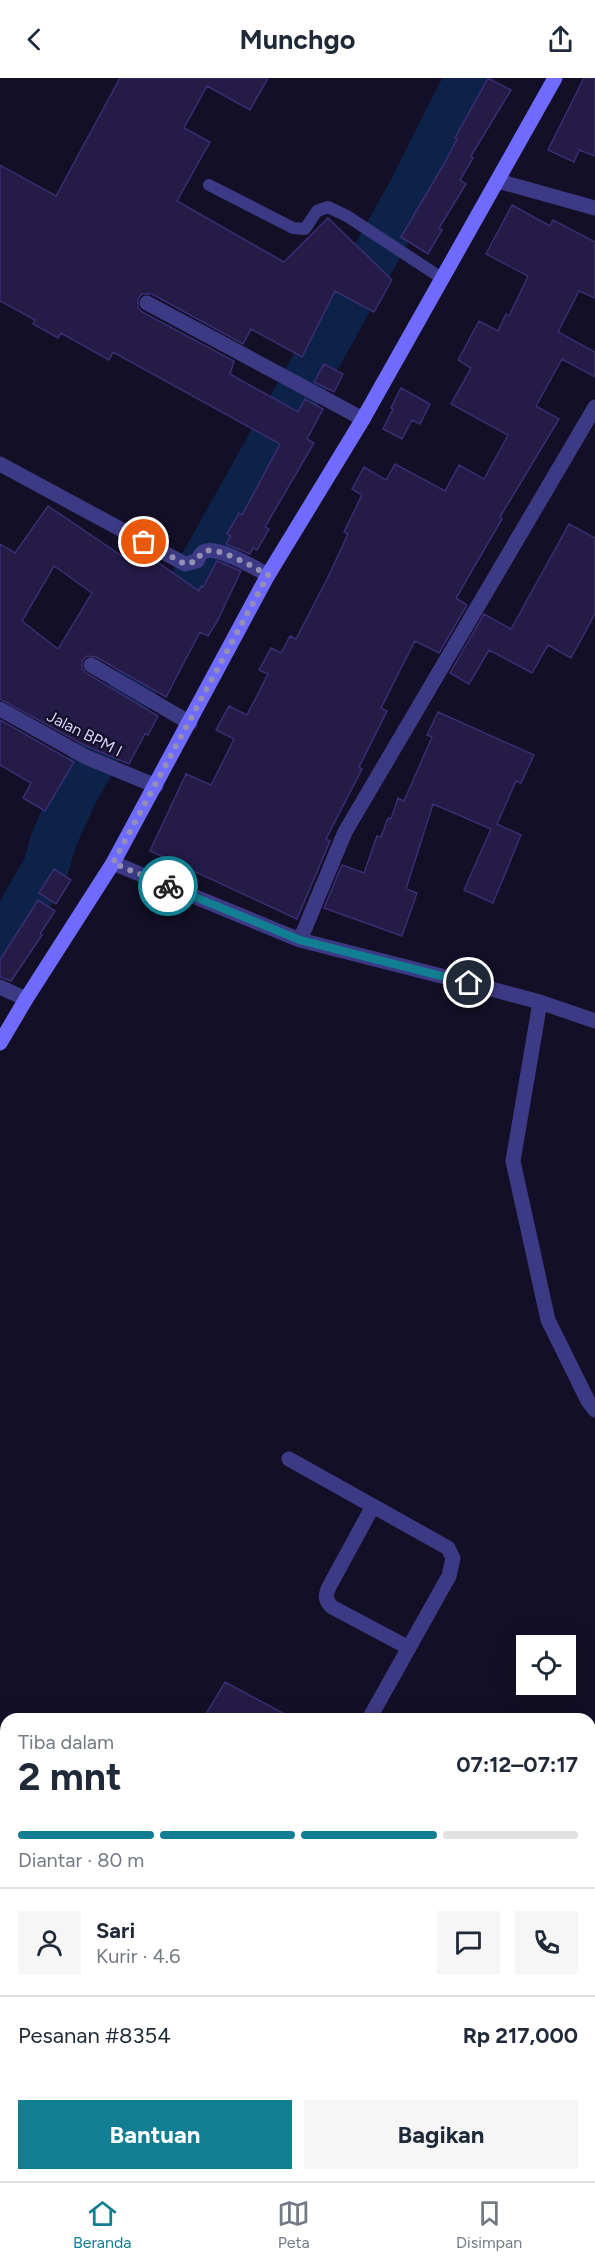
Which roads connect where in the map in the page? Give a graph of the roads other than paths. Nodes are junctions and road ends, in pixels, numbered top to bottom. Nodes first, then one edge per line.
1 (555, 78) edge
2 (498, 181) junction
3 (209, 185) dead end
4 (595, 208) edge
5 (444, 279) junction
6 (147, 303) dead end
7 (595, 407) edge
8 (363, 419) junction
9 (0, 464) edge
10 (268, 575) junction
11 (91, 665) dead end
12 (0, 709) edge
13 (190, 723) junction
14 (156, 786) junction
15 (113, 863) junction
16 (300, 940) junction
17 (0, 987) edge
18 (26, 999) junction
19 (540, 1002) junction
20 (595, 1021) edge
21 (0, 1043) edge
22 (595, 1410) edge
23 (290, 1459) dead end
24 (373, 1506) junction
25 (409, 1648) junction
26 (372, 1713) edge

1 - 2 street
2 - 4 street
2 - 5 street
3 - 5 lane
5 - 8 street
6 - 8 street
7 - 16 street
8 - 10 street
9 - 10 street
10 - 13 street
11 - 13 street
12 - 14 street, Jalan BPM I
13 - 14 street
14 - 15 street
15 - 16 street
15 - 18 street
16 - 19 street
17 - 18 street
18 - 21 street
19 - 20 street
19 - 22 street
23 - 24 street
24 - 25 street
24 - 25 street
25 - 26 street

